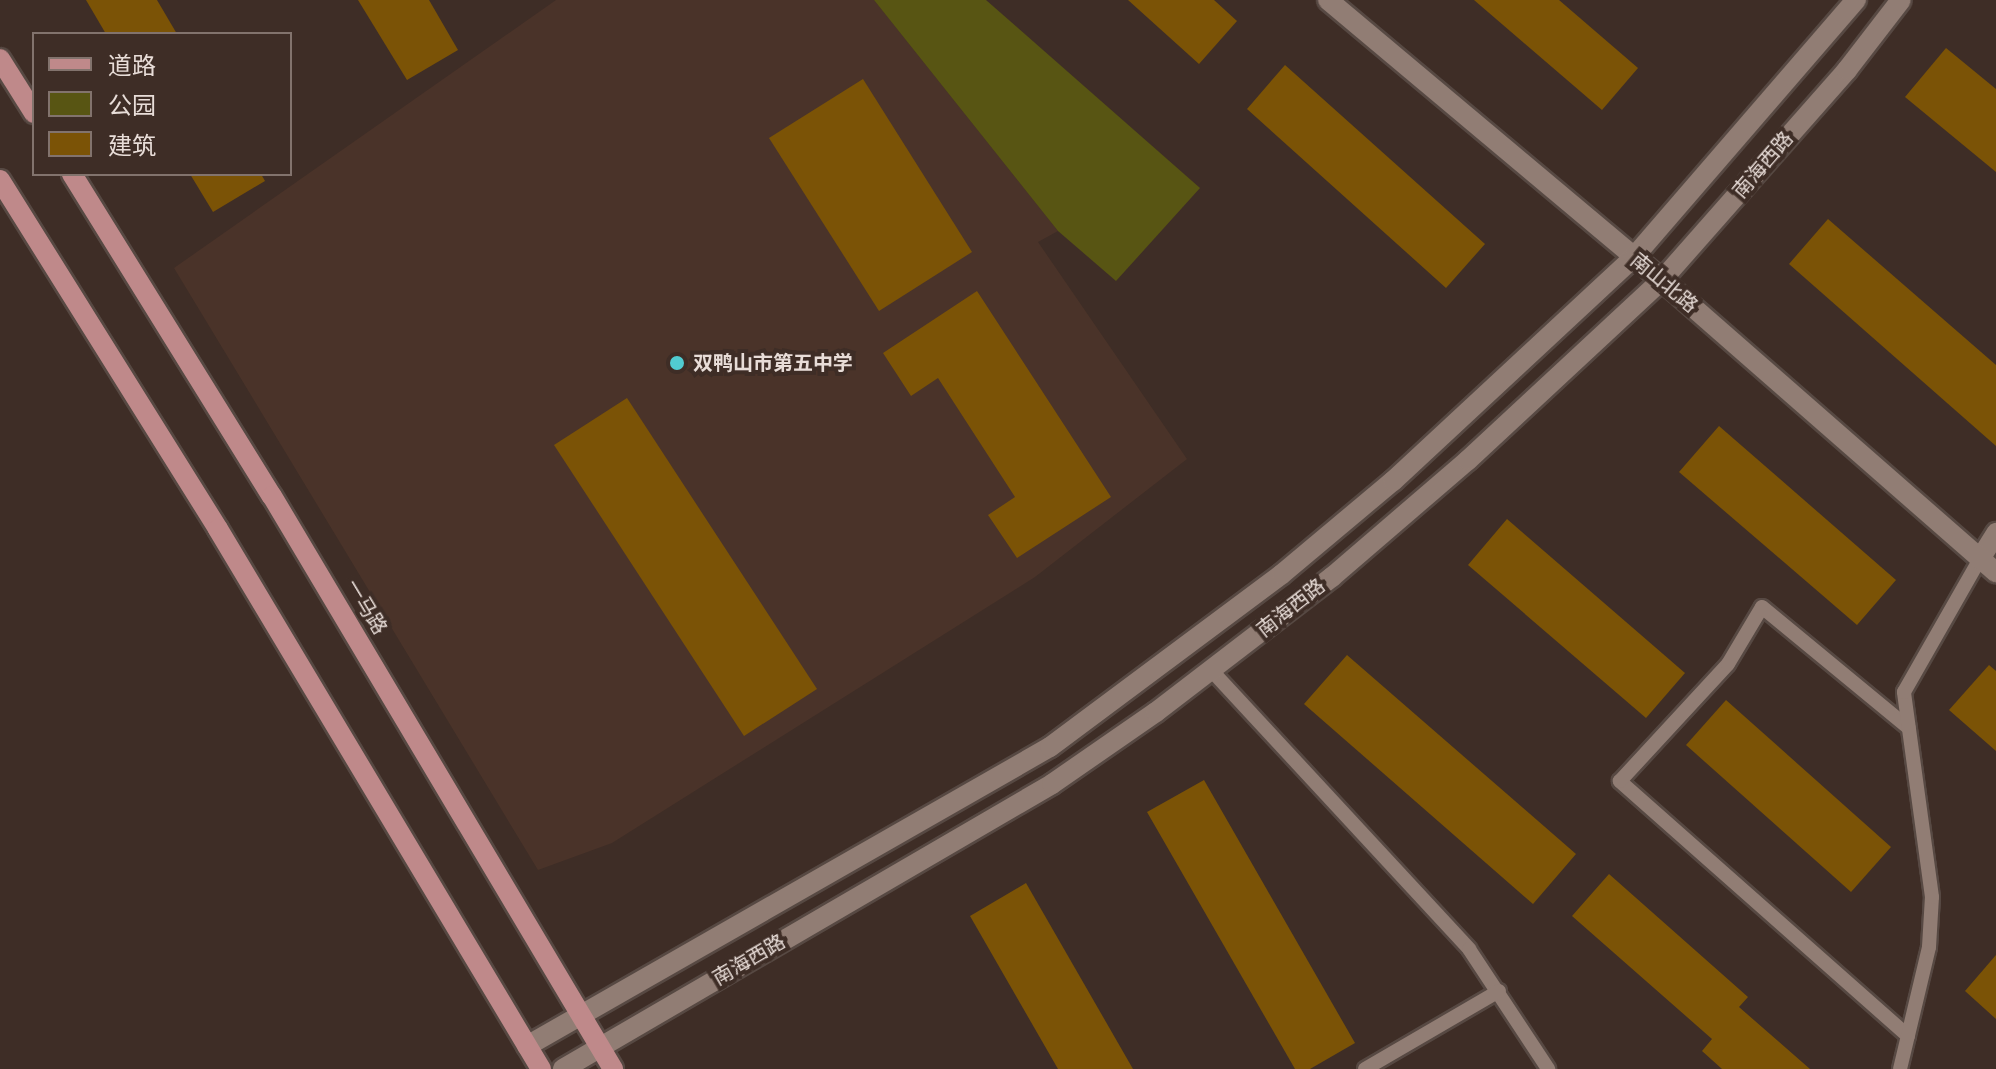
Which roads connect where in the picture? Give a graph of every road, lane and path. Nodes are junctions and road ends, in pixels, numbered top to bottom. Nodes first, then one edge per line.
1 (1328, 0) edge
2 (1856, 0) edge
3 (1901, 0) edge
4 (0, 59) edge
5 (32, 110) edge
6 (73, 176) edge
7 (0, 180) edge
8 (1634, 257) junction
9 (1662, 280) junction
10 (1996, 533) edge
11 (1988, 566) edge
12 (1211, 670) junction
13 (1909, 728) junction
14 (1499, 991) junction
15 (581, 1013) junction
16 (1908, 1036) junction
17 (527, 1046) junction
18 (601, 1047) junction
19 (541, 1069) edge
20 (563, 1069) edge
21 (613, 1069) edge
22 (1365, 1069) edge
23 (1548, 1069) edge
24 (1900, 1069) edge

1 - 8 street, 南山北路
2 - 8 street, 南海西路
3 - 9 street, 南海西路
4 - 5 main road
6 - 15 main road, 一马路
7 - 17 main road
8 - 9 street, 南山北路
8 - 15 street, 南海西路
9 - 11 street, 南山北路
9 - 12 street, 南海西路
10 - 11 street
11 - 13 lane
12 - 14 lane
12 - 18 street, 南海西路
13 - 16 lane
13 - 16 lane
14 - 22 lane
14 - 23 lane
15 - 17 street, 南海西路
15 - 18 main road, 一马路
16 - 24 lane
17 - 19 main road
18 - 20 street, 南海西路
18 - 21 main road, 一马路

